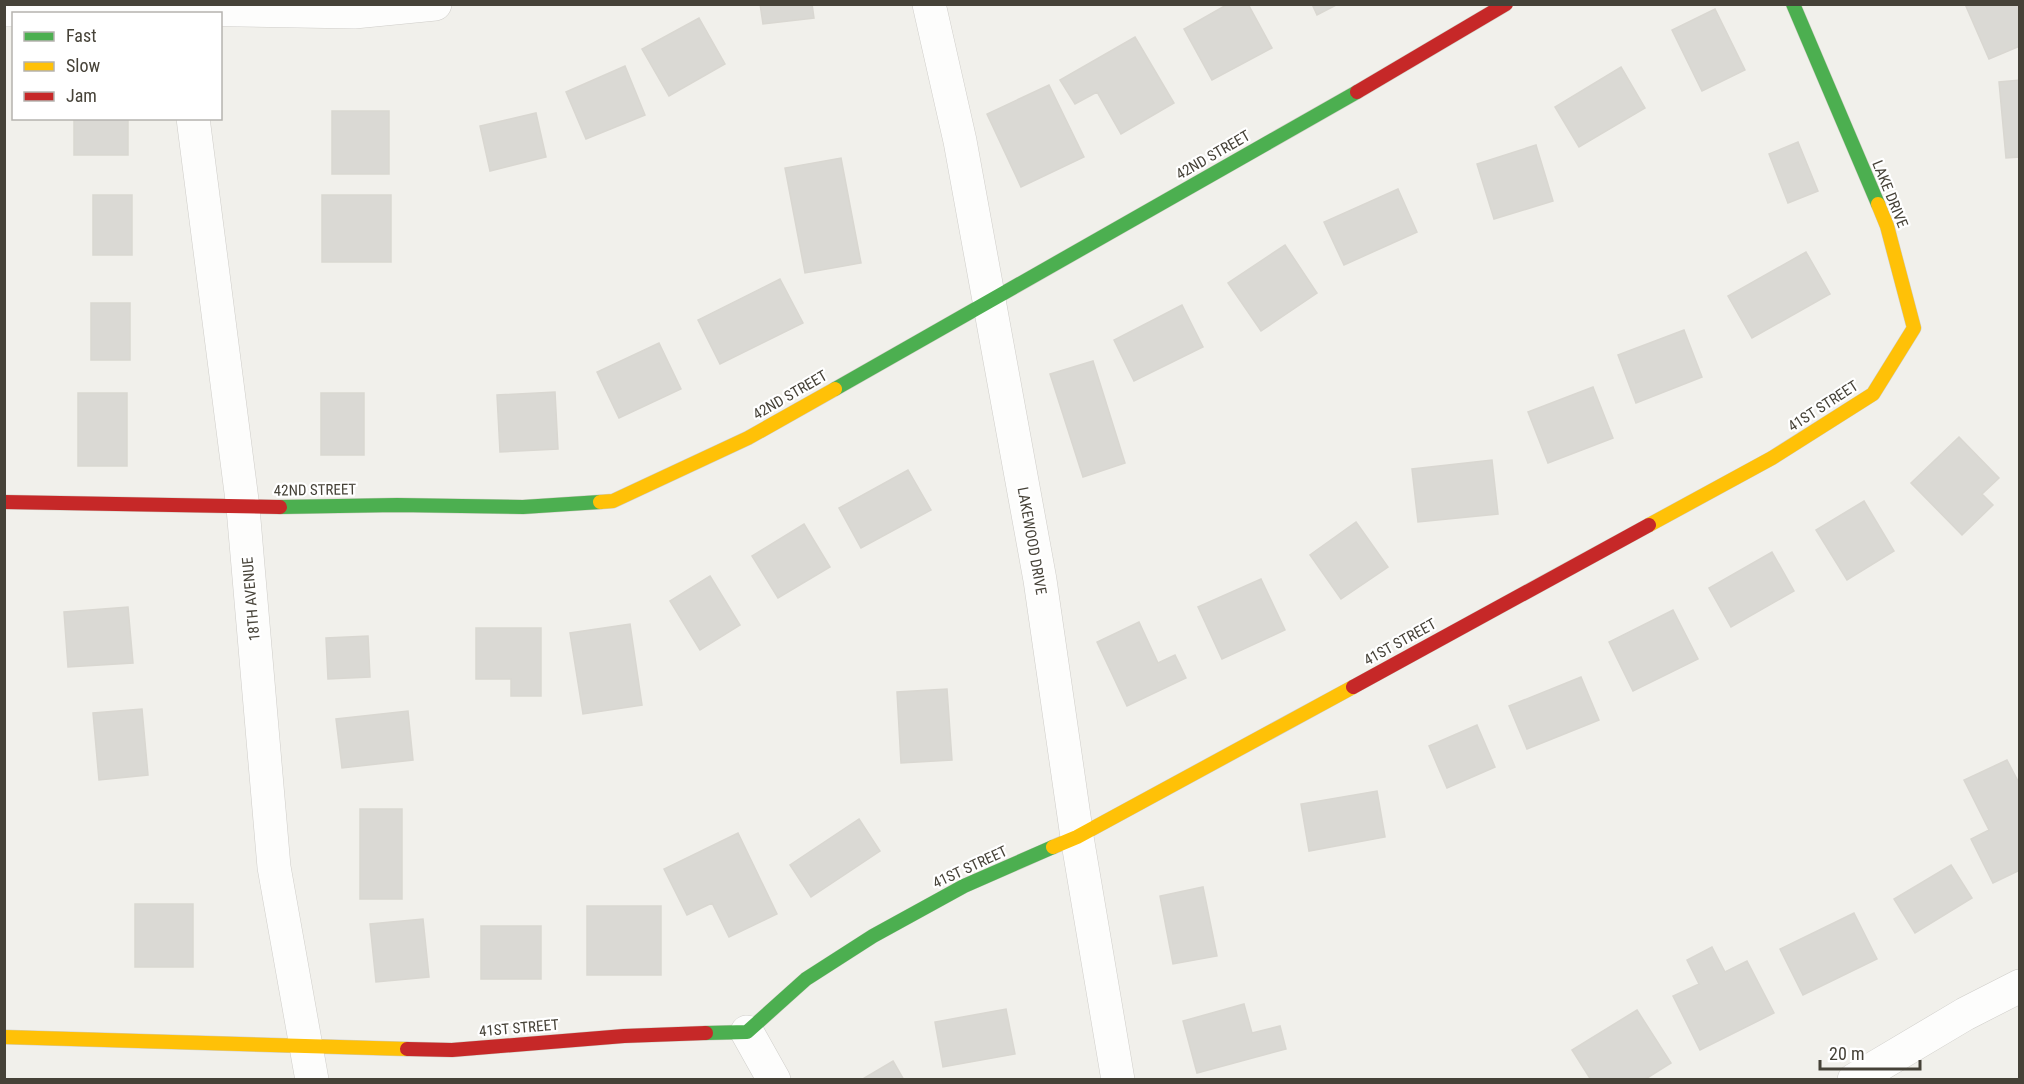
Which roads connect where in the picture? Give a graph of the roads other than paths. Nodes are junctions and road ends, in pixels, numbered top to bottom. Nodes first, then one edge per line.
1 (435, 4) edge
2 (929, 4) edge
3 (1506, 4) edge
4 (1793, 4) edge
5 (4, 10) edge
6 (179, 11) edge
7 (193, 120) edge
8 (988, 302) junction
9 (1873, 394) joint
10 (4, 502) edge
11 (243, 508) junction
12 (1077, 837) junction
13 (2019, 986) edge
14 (747, 1032) junction
15 (4, 1037) edge
16 (305, 1045) junction
17 (312, 1080) edge
18 (774, 1080) edge
19 (1118, 1080) edge
20 (1854, 1080) edge

1 - 6 street
2 - 8 street, LAKEWOOD DRIVE
3 - 8 street, 42ND STREET
4 - 9 street, LAKE DRIVE
5 - 6 street
7 - 11 street, 18TH AVENUE
8 - 11 street, 42ND STREET
8 - 12 street, LAKEWOOD DRIVE
9 - 12 street, 41ST STREET
10 - 11 street, 42ND STREET
11 - 16 street, 18TH AVENUE
12 - 14 street, 41ST STREET
12 - 19 street, LAKEWOOD DRIVE
13 - 20 street
14 - 16 street, 41ST STREET
14 - 18 street
15 - 16 street, 41ST STREET
16 - 17 street, 18TH AVENUE

